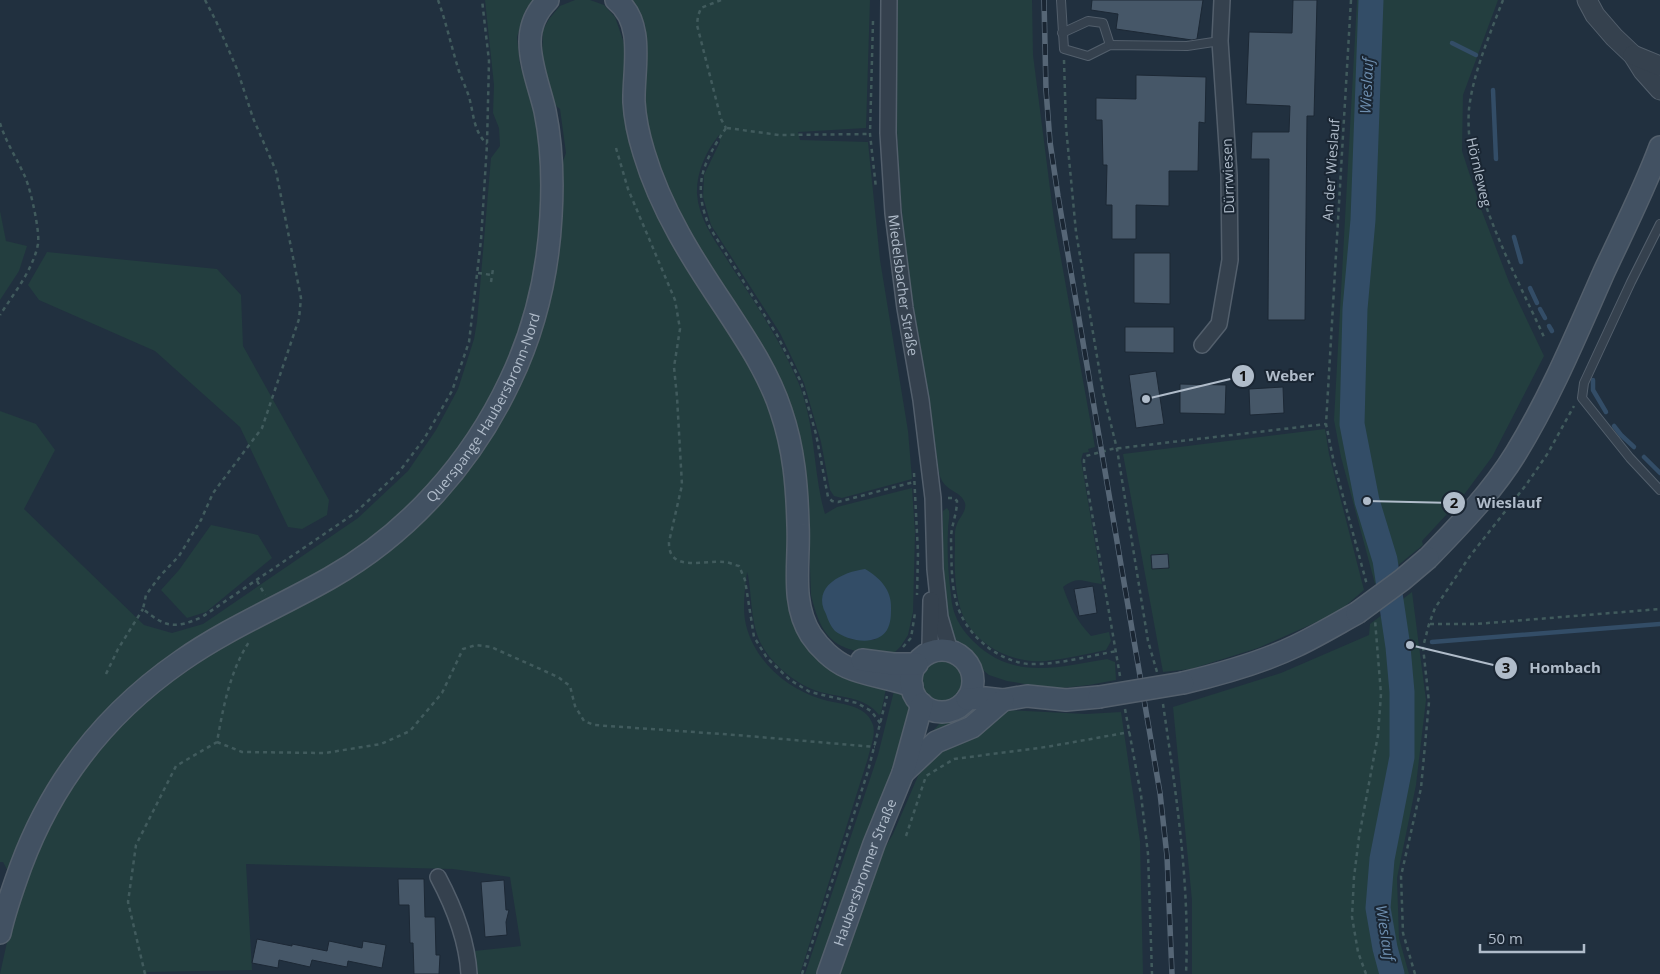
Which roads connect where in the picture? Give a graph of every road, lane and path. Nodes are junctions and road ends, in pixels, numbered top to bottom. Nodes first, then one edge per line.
1 (205, 0) edge
2 (438, 0) edge
3 (482, 0) edge
4 (548, 0) edge
5 (616, 0) edge
6 (721, 0) edge
7 (889, 0) edge
8 (1061, 0) edge
9 (1222, 0) edge
10 (1352, 0) edge
11 (1503, 0) edge
12 (1587, 0) edge
13 (1062, 33) junction
14 (1220, 41) junction
15 (1110, 45) junction
16 (1064, 49) junction
17 (1633, 55) junction
18 (1660, 66) edge
19 (1660, 90) edge
20 (0, 123) edge
21 (726, 128) junction
22 (888, 133) junction
23 (487, 144) junction
24 (1660, 147) edge
25 (616, 148) dead end
26 (1660, 167) edge
27 (1644, 186) junction
28 (1660, 224) edge
29 (493, 269) dead end
30 (478, 273) junction
31 (492, 275) junction
32 (491, 282) dead end
33 (0, 315) edge
34 (1544, 337) dead end
35 (1202, 345) dead end
36 (1582, 398) junction
37 (1326, 424) junction
38 (1117, 449) junction
39 (930, 481) junction
40 (1660, 490) edge
41 (933, 498) junction
42 (935, 569) junction
43 (1366, 583) dead end
44 (142, 609) junction
45 (1660, 609) edge
46 (1376, 623) dead end
47 (1430, 624) junction
48 (914, 626) dead end
49 (254, 636) dead end
50 (821, 646) junction
51 (900, 651) dead end
52 (950, 651) junction
53 (1116, 651) dead end
54 (922, 659) junction
55 (106, 674) dead end
56 (973, 676) junction
57 (1158, 680) dead end
58 (888, 692) dead end
59 (1027, 696) junction
60 (1162, 696) dead end
61 (967, 700) junction
62 (1002, 700) junction
63 (925, 701) junction
64 (880, 724) junction
65 (1130, 732) dead end
66 (217, 742) junction
67 (875, 747) junction
68 (903, 773) junction
69 (906, 836) dead end
70 (438, 877) dead end
71 (0, 933) edge
72 (145, 974) edge
73 (469, 974) edge
74 (802, 974) edge
75 (828, 974) edge
76 (1186, 974) edge
77 (1366, 974) edge
78 (1414, 974) edge

1 - 44 path
2 - 23 path
3 - 23 path
4 - 71 main road, Querspange Haubersbronn-Nord
5 - 50 main road
6 - 21 path
7 - 22 street, Miedelsbacher Straße
8 - 13 lane
9 - 14 street, Dürrwiesen
10 - 37 path, An der Wieslauf
11 - 34 path, Hörnleweg
12 - 17 street
13 - 15 lane
13 - 16 lane
14 - 15 lane
14 - 35 street, Dürrwiesen
15 - 16 lane
16 - 38 path
17 - 18 street
17 - 19 street
20 - 33 path
21 - 22 path
21 - 39 path
22 - 39 street, Miedelsbacher Straße
23 - 30 path
24 - 27 main road
25 - 64 path
26 - 27 main road
27 - 59 main road, bridge
28 - 36 lane
29 - 31 path
30 - 31 path
30 - 44 path
31 - 32 path
36 - 40 lane
36 - 47 path
37 - 38 path
37 - 43 path, An der Wieslauf
38 - 57 path
39 - 41 street, Miedelsbacher Straße
41 - 42 street, Miedelsbacher Straße
41 - 53 path
42 - 52 street
42 - 54 street
44 - 55 path
45 - 47 path
46 - 77 path
47 - 78 path
48 - 51 path
49 - 66 path
50 - 54 main road
50 - 63 main road
52 - 54 main road
52 - 56 main road
54 - 63 main road
56 - 59 main road
56 - 61 main road
58 - 64 path
59 - 62 main road
60 - 76 path
61 - 62 main road
61 - 63 main road
62 - 68 main road
63 - 68 main road, Haubersbronner Straße
64 - 67 path
65 - 69 path
66 - 67 path
66 - 72 path
67 - 74 path
68 - 75 main road, Haubersbronner Straße
70 - 73 street

